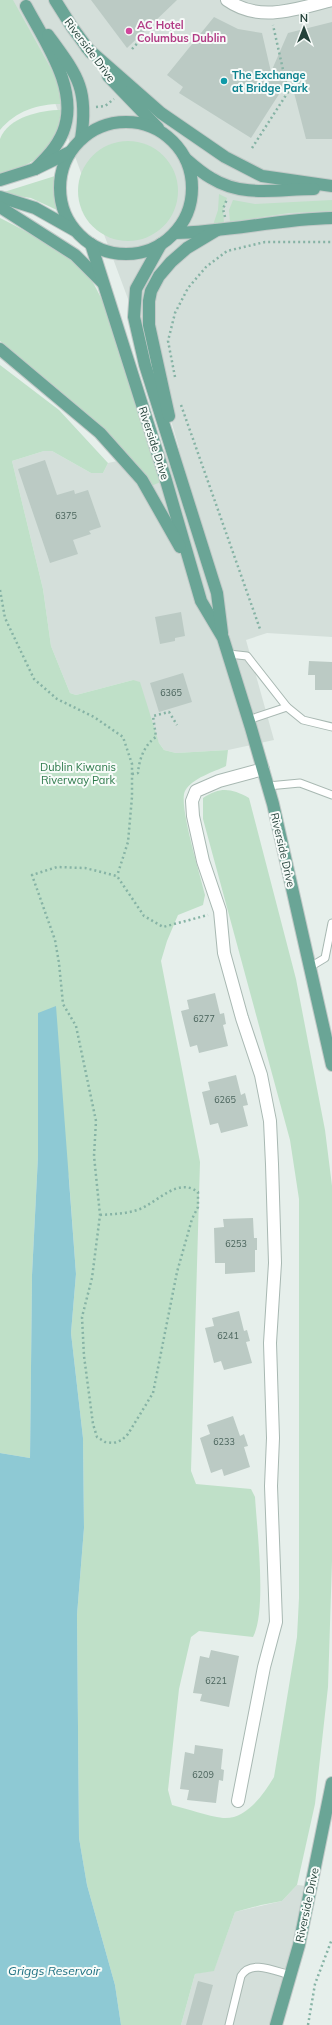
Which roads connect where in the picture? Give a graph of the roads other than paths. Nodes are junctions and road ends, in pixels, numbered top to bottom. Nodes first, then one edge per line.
1 (55, 0) edge
2 (227, 0) edge
3 (332, 0) edge
4 (25, 3) edge
5 (88, 48) junction
6 (161, 132) junction
7 (81, 139) junction
8 (70, 152) junction
9 (186, 159) junction
10 (35, 169) junction
11 (0, 180) edge
12 (332, 186) edge
13 (332, 190) edge
14 (0, 197) edge
15 (0, 207) edge
16 (332, 218) edge
17 (75, 230) junction
18 (217, 230) junction
19 (175, 233) junction
20 (91, 244) junction
21 (162, 244) junction
22 (103, 283) junction
23 (0, 349) edge
24 (177, 463) junction
25 (187, 557) junction
26 (223, 638) junction
27 (229, 654) junction
28 (287, 707) junction
29 (248, 720) junction
30 (332, 727) edge
31 (263, 769) junction
32 (268, 786) junction
33 (332, 795) edge
34 (332, 923) edge
35 (310, 967) junction
36 (332, 1065) edge
37 (332, 1783) edge
38 (238, 1802) dead end
39 (290, 1975) junction
40 (229, 2025) edge
41 (276, 2025) edge

1 - 5 main road, Riverside Drive
2 - 3 street
4 - 7 main road
4 - 10 main road
5 - 6 main road, Riverside Drive
5 - 12 main road
6 - 7 main road
6 - 9 main road
7 - 8 main road
8 - 10 main road
8 - 17 main road
9 - 13 main road
9 - 19 main road
10 - 11 main road
14 - 17 main road
15 - 22 main road
16 - 18 main road
17 - 20 main road
18 - 19 main road
18 - 24 main road
19 - 21 main road
20 - 21 main road
20 - 22 main road, Riverside Drive
21 - 24 main road, Riverside Drive
22 - 25 main road, Riverside Drive
23 - 25 main road
24 - 26 main road, Riverside Drive
25 - 26 main road, Riverside Drive
26 - 27 main road, Riverside Drive
27 - 28 lane
27 - 29 main road, Riverside Drive
28 - 29 lane
28 - 30 lane
29 - 31 main road, Riverside Drive
31 - 32 main road, Riverside Drive
31 - 38 street
32 - 33 lane
32 - 35 main road, Riverside Drive
34 - 35 lane
35 - 36 main road, Riverside Drive
37 - 39 main road, Riverside Drive
39 - 40 lane
39 - 41 main road, Riverside Drive

